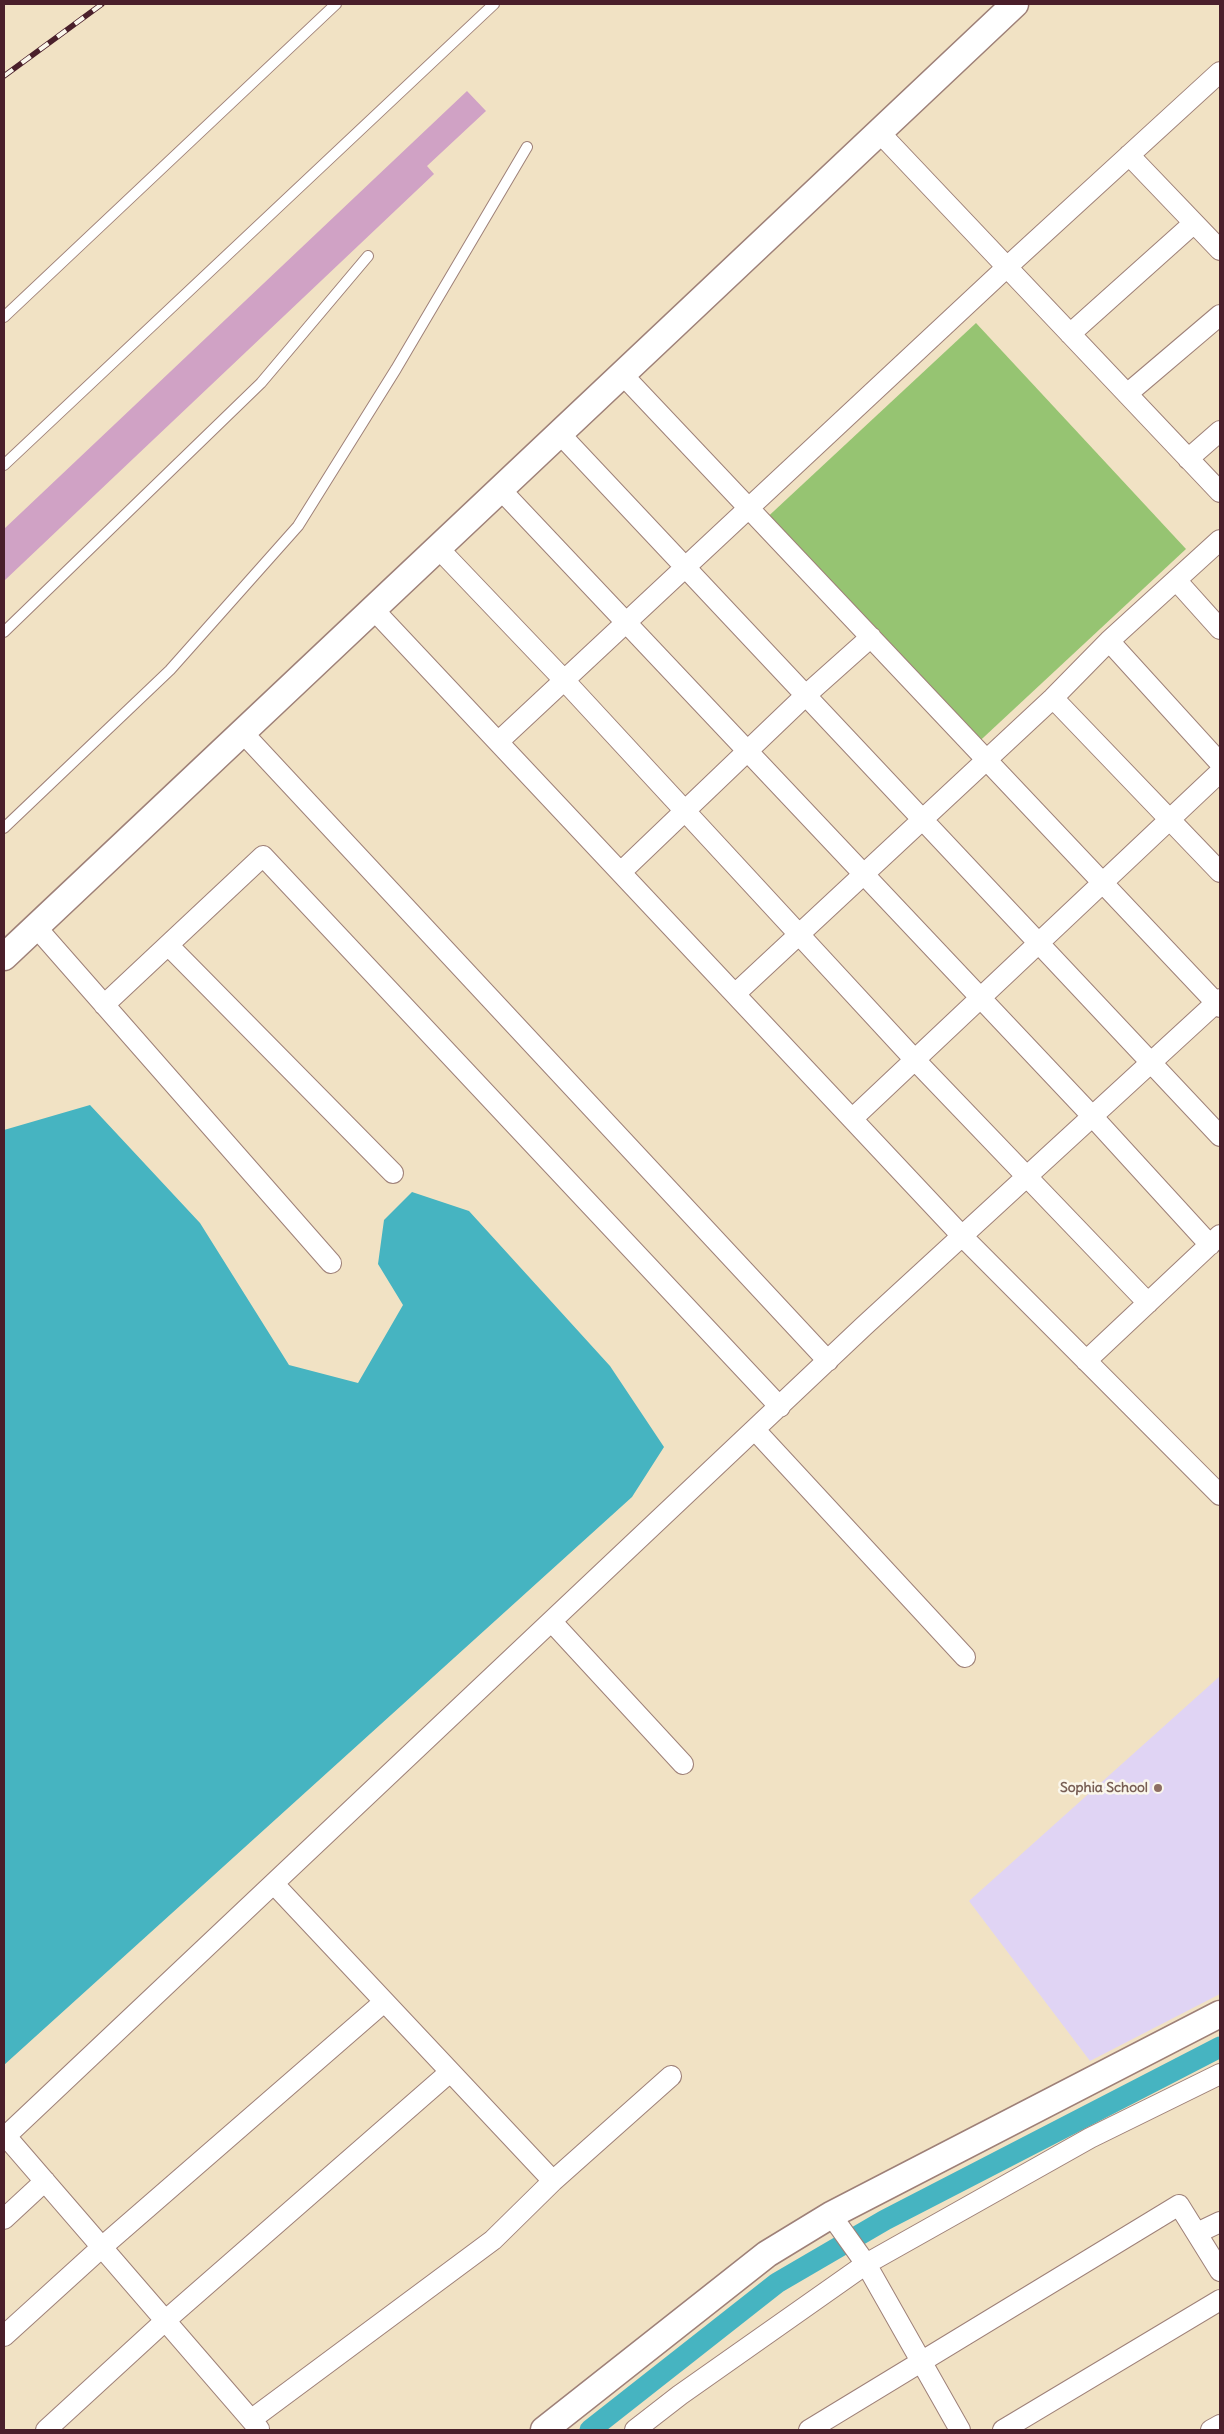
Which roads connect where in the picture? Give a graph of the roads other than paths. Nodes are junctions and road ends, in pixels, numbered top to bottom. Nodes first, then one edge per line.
1 (336, 4) edge
2 (494, 4) edge
3 (1015, 4) edge
4 (1220, 72) edge
5 (879, 132) junction
6 (528, 147) dead end
7 (1129, 155) junction
8 (1194, 223) junction
9 (1220, 250) edge
10 (368, 256) dead end
11 (1007, 267) junction
12 (1220, 315) edge
13 (4, 317) edge
14 (1070, 334) junction
15 (621, 373) junction
16 (1127, 394) junction
17 (1220, 431) edge
18 (560, 434) junction
19 (1188, 459) junction
20 (4, 465) edge
21 (501, 490) junction
22 (1220, 492) edge
23 (749, 508) junction
24 (1220, 540) edge
25 (439, 549) junction
26 (686, 567) junction
27 (1176, 580) junction
28 (374, 610) junction
29 (626, 623) junction
30 (1220, 629) edge
31 (4, 632) edge
32 (871, 637) junction
33 (1109, 641) junction
34 (564, 680) junction
35 (806, 695) junction
36 (1053, 698) junction
37 (243, 733) junction
38 (498, 742) junction
39 (748, 751) junction
40 (986, 760) junction
41 (1220, 763) edge
42 (1220, 772) edge
43 (685, 811) junction
44 (922, 819) junction
45 (1170, 820) junction
46 (4, 828) edge
47 (621, 872) junction
48 (1220, 872) edge
49 (864, 874) junction
50 (1103, 883) junction
51 (36, 927) junction
52 (799, 934) junction
53 (1039, 943) junction
54 (168, 945) junction
55 (4, 958) edge
56 (735, 994) junction
57 (981, 998) junction
58 (1219, 1003) edge
59 (104, 1005) junction
60 (915, 1060) junction
61 (1151, 1062) junction
62 (1093, 1117) junction
63 (852, 1119) junction
64 (1220, 1136) edge
65 (392, 1173) dead end
66 (1026, 1178) junction
67 (962, 1236) junction
68 (1215, 1240) edge
69 (331, 1263) dead end
70 (1148, 1303) junction
71 (828, 1361) junction
72 (1086, 1361) junction
73 (780, 1407) junction
74 (755, 1430) junction
75 (1220, 1495) edge
76 (552, 1622) junction
77 (965, 1657) dead end
78 (683, 1764) dead end
79 (274, 1884) junction
80 (384, 2002) junction
81 (1220, 2014) edge
82 (450, 2072) junction
83 (1220, 2074) edge
84 (671, 2076) dead end
85 (5, 2135) edge
86 (45, 2181) junction
87 (553, 2181) junction
88 (4, 2219) edge
89 (835, 2220) junction
90 (1220, 2222) edge
91 (1197, 2233) junction
92 (102, 2246) junction
93 (862, 2257) junction
94 (1220, 2271) edge
95 (1220, 2300) edge
96 (166, 2320) junction
97 (4, 2336) edge
98 (922, 2362) junction
99 (67, 2423) edge
100 (256, 2425) edge
101 (1220, 2425) edge
102 (46, 2430) edge
103 (544, 2430) edge
104 (635, 2430) edge
105 (809, 2430) edge
106 (960, 2430) edge
107 (1003, 2430) edge
108 (1211, 2430) edge

1 - 13 lane
2 - 20 lane
3 - 5 street
4 - 7 street
5 - 11 street
5 - 15 street
6 - 46 lane
7 - 8 street
7 - 11 street
8 - 9 street
8 - 14 street
10 - 31 lane
11 - 14 street
11 - 23 street
12 - 16 street
14 - 16 street
15 - 18 street
15 - 23 street
16 - 19 street
17 - 19 street
18 - 21 street
18 - 26 street
19 - 22 street
21 - 25 street
21 - 29 street
23 - 26 street
23 - 32 street
24 - 27 street
25 - 28 street
25 - 34 street
26 - 29 street
26 - 35 street
27 - 30 street
27 - 33 street
28 - 37 street
28 - 38 street
29 - 34 street
29 - 39 street
32 - 35 street
32 - 40 street
33 - 36 street
33 - 41 street
34 - 38 street
34 - 43 street
35 - 39 street
35 - 44 street
36 - 40 street
36 - 45 street
37 - 51 street
37 - 71 street
38 - 47 street
39 - 43 street
39 - 49 street
40 - 44 street
40 - 50 street
42 - 45 street
43 - 47 street
43 - 52 street
44 - 49 street
44 - 53 street
45 - 48 street
45 - 50 street
47 - 56 street
49 - 52 street
49 - 57 street
50 - 53 street
50 - 58 street
51 - 55 street
51 - 59 street
52 - 56 street
52 - 60 street
53 - 57 street
53 - 61 street
54 - 59 street
54 - 65 street
54 - 73 street
56 - 63 street
57 - 60 street
57 - 62 street
58 - 61 street
59 - 69 street
60 - 63 street
60 - 66 street
61 - 62 street
61 - 64 street
62 - 66 street
62 - 68 street
63 - 67 street
66 - 67 street
66 - 70 street
67 - 71 street
67 - 72 street
68 - 70 street
70 - 72 street
71 - 73 street
72 - 75 street
73 - 74 street
74 - 76 street
74 - 77 street
76 - 78 street
76 - 79 street
79 - 80 street
79 - 85 street
80 - 82 street
80 - 92 street
81 - 89 street
82 - 87 street
82 - 96 street
83 - 93 street
84 - 87 street
85 - 86 street
86 - 88 street
86 - 92 street
87 - 100 street
89 - 93 street
89 - 103 street
90 - 91 street
91 - 94 street
91 - 98 street
92 - 96 street
92 - 97 street
93 - 98 street
93 - 104 street
95 - 107 street
96 - 99 street
96 - 100 street
98 - 105 street
98 - 106 street
99 - 102 street
101 - 108 street

